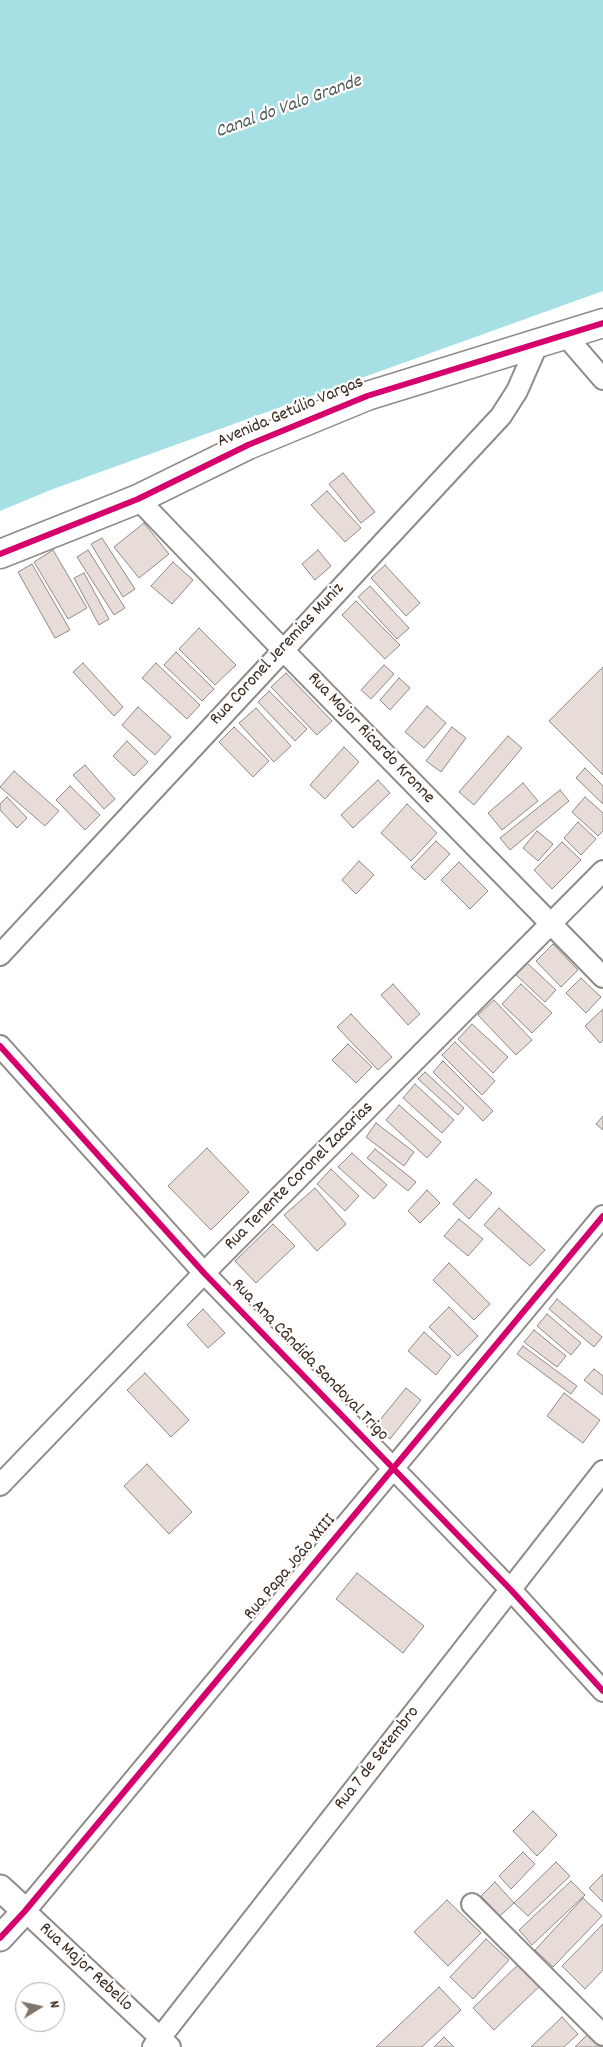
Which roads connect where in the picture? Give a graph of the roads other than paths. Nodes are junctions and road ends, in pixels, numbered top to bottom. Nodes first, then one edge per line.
1 (603, 323) edge
2 (566, 335) junction
3 (538, 343) junction
4 (603, 379) edge
5 (138, 499) junction
6 (0, 554) edge
7 (283, 650) junction
8 (603, 871) edge
9 (551, 924) junction
10 (0, 955) edge
11 (603, 977) edge
12 (0, 1046) edge
13 (603, 1216) edge
14 (204, 1273) junction
15 (392, 1469) junction
16 (603, 1471) edge
17 (0, 1486) edge
18 (511, 1590) junction
19 (603, 1691) edge
20 (0, 1888) edge
21 (472, 1904) dead end
22 (25, 1911) junction
23 (0, 1938) edge
24 (603, 2035) edge
25 (161, 2044) edge

1 - 2 main road, Avenida Getúlio Vargas
2 - 3 main road, Avenida Getúlio Vargas
2 - 4 street
3 - 5 main road, Avenida Getúlio Vargas
3 - 7 street, Rua Coronel Jeremias Muniz
5 - 6 main road, Avenida Getúlio Vargas
5 - 7 street, Rua Major Ricardo Kronne
7 - 9 street, Rua Major Ricardo Kronne
7 - 10 street, Rua Coronel Jeremias Muniz
8 - 9 street, Rua Tenente Coronel Zacarias
9 - 11 street, Rua Major Ricardo Kronne
9 - 14 street, Rua Tenente Coronel Zacarias
12 - 14 street, Rua Ana Cândida Sandoval Trigo
13 - 15 street, Rua Papa João XXIII
14 - 15 street, Rua Ana Cândida Sandoval Trigo
14 - 17 street, Rua Tenente Coronel Zacarias
15 - 18 street, Rua Ana Cândida Sandoval Trigo
15 - 22 street, Rua Papa João XXIII
16 - 18 street, Rua 7 de Setembro
18 - 19 street, Rua Ana Cândida Sandoval Trigo
18 - 25 street, Rua 7 de Setembro
20 - 22 street, Rua Major Rebello
21 - 24 street
22 - 23 street, Rua Papa João XXIII
22 - 25 street, Rua Major Rebello

